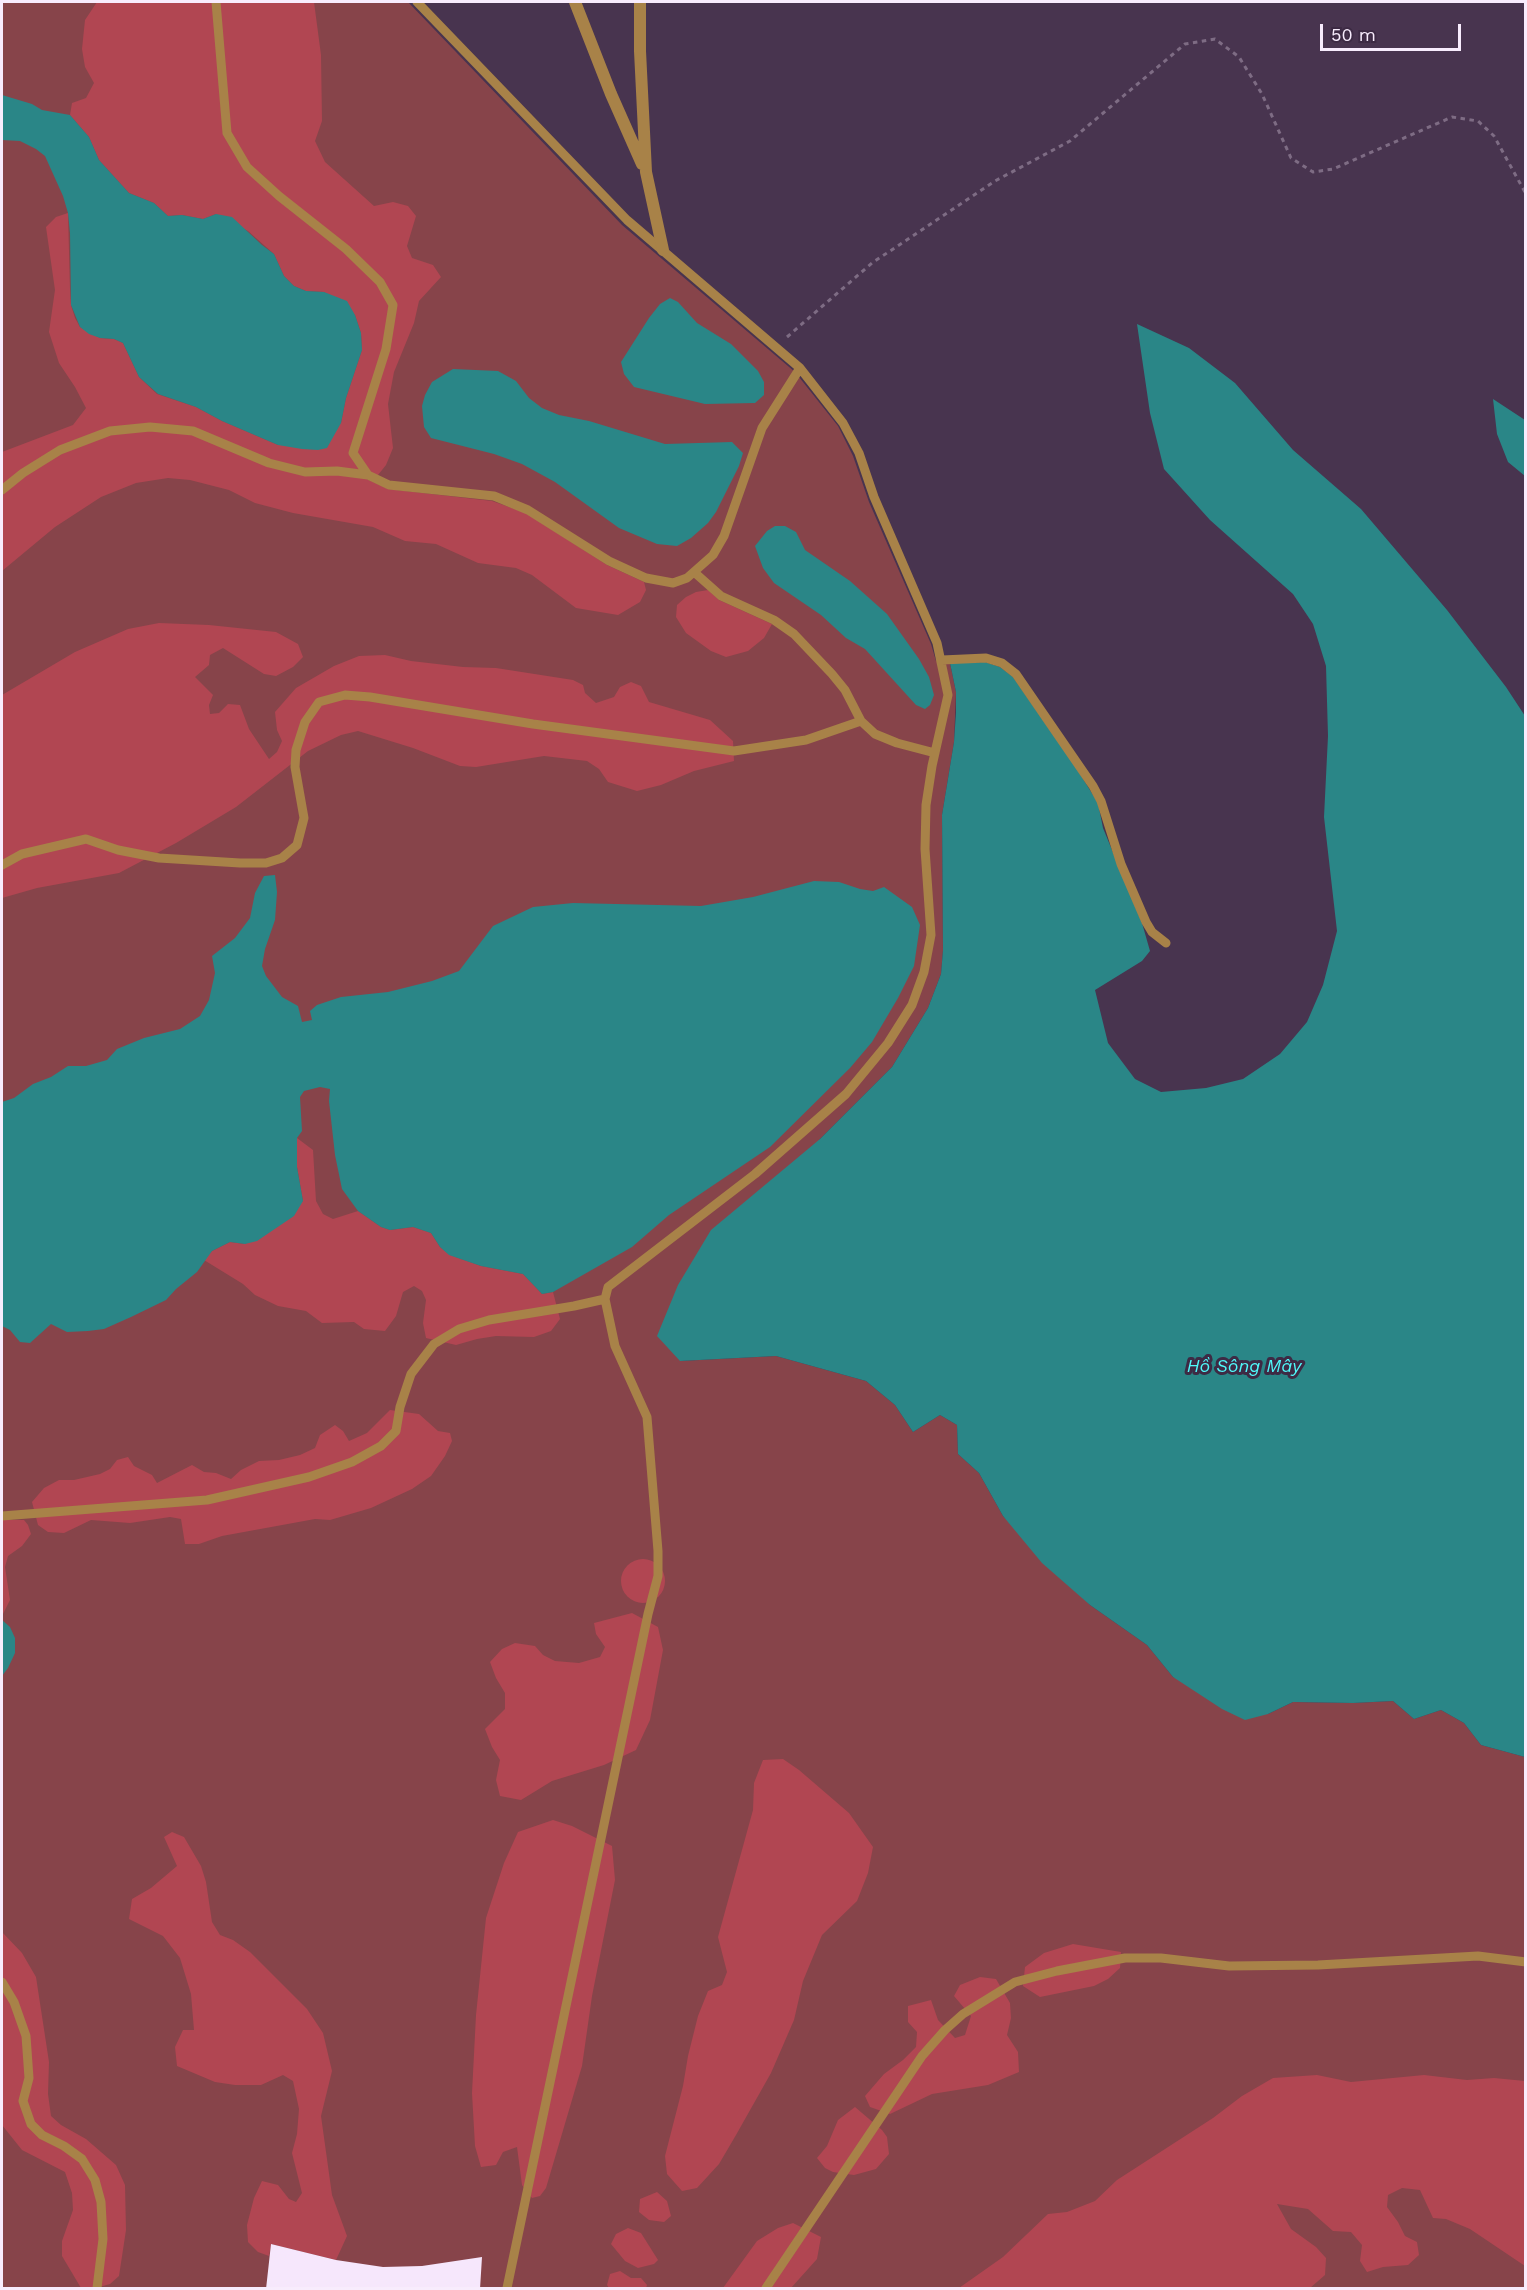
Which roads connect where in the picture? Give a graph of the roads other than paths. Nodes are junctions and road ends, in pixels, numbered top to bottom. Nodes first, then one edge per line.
1 (216, 2) edge
2 (417, 2) edge
3 (575, 2) edge
4 (640, 2) edge
5 (646, 172) junction
6 (663, 250) junction
7 (800, 368) junction
8 (368, 475) junction
9 (2, 490) edge
10 (694, 572) junction
11 (942, 660) junction
12 (861, 721) junction
13 (935, 753) junction
14 (2, 865) edge
15 (1166, 943) dead end
16 (605, 1299) junction
17 (2, 1516) edge
18 (1526, 1962) edge
19 (2, 1982) edge
20 (97, 2289) edge
21 (507, 2289) edge
22 (766, 2289) edge

1 - 8 lane
2 - 6 lane
3 - 5 street
4 - 5 street
5 - 6 street
6 - 7 lane
7 - 10 lane
7 - 11 lane
8 - 9 lane
8 - 10 lane
10 - 12 lane
11 - 13 lane
11 - 15 lane
12 - 13 lane
12 - 14 lane
13 - 16 lane
16 - 17 lane
16 - 21 lane
18 - 22 lane
19 - 20 lane

